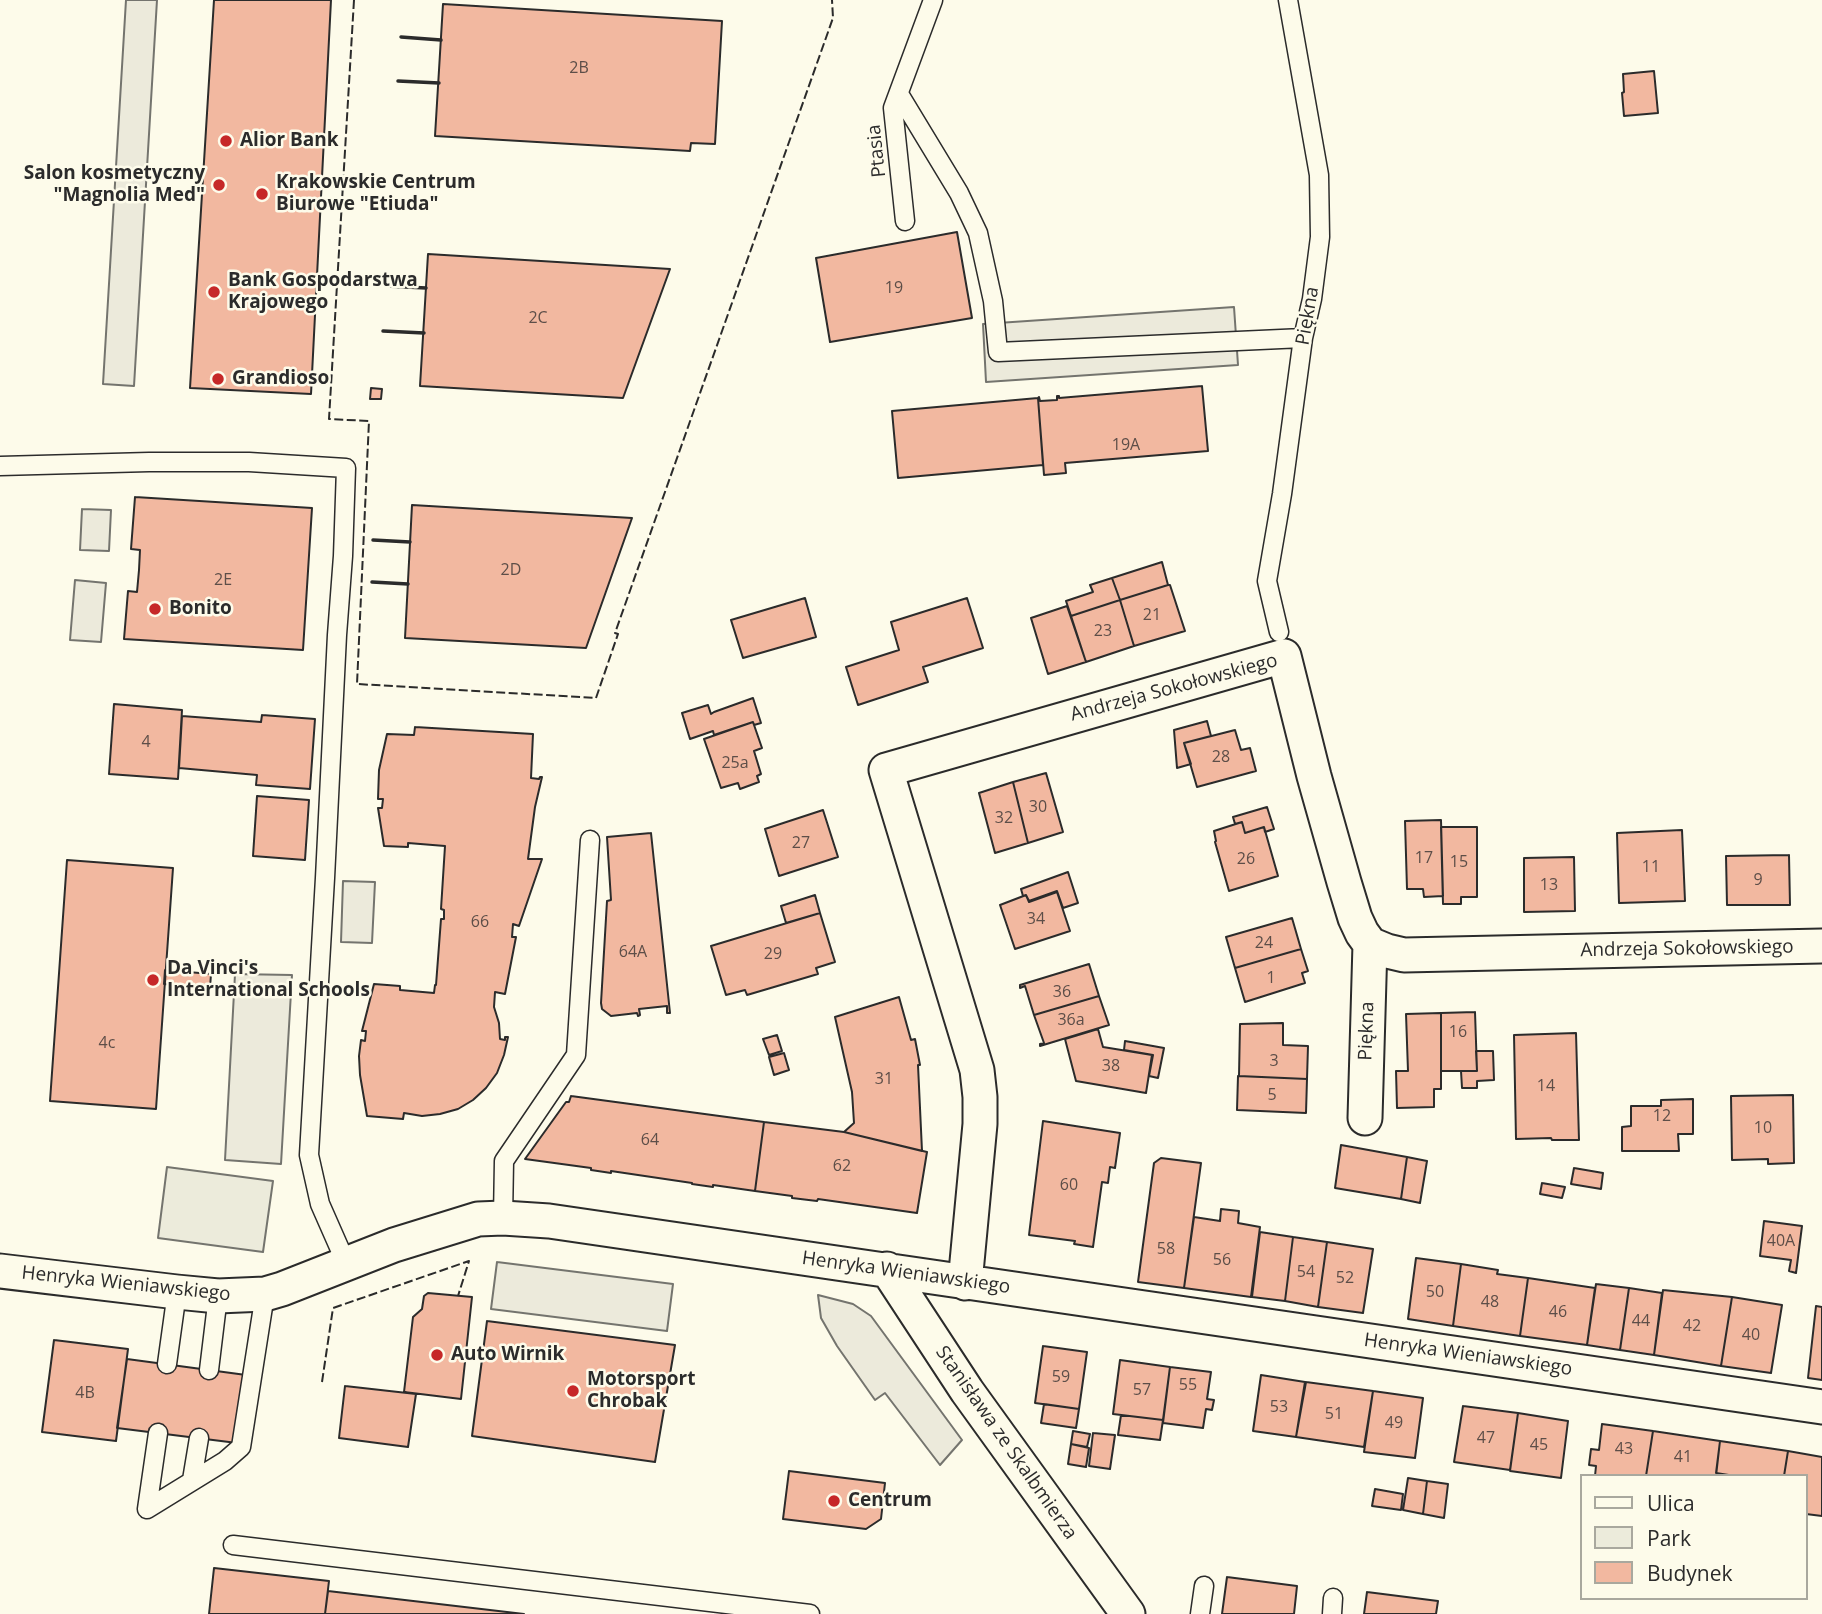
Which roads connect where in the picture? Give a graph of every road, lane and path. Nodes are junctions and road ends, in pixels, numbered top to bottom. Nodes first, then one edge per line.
1 (933, 0) edge
2 (1288, 0) edge
3 (898, 94) junction
4 (905, 221) dead end
5 (1303, 338) junction
6 (0, 466) edge
7 (1279, 632) dead end
8 (590, 840) dead end
9 (1370, 944) junction
10 (1822, 946) edge
11 (1365, 1118) dead end
12 (503, 1218) junction
13 (345, 1263) junction
14 (887, 1269) junction
15 (0, 1270) edge
16 (965, 1283) junction
17 (177, 1292) junction
18 (265, 1294) junction
19 (219, 1296) junction
20 (167, 1364) dead end
21 (209, 1370) dead end
22 (1822, 1407) edge
23 (158, 1433) dead end
24 (200, 1438) dead end
25 (192, 1480) junction
26 (233, 1545) dead end
27 (1204, 1587) dead end
28 (810, 1614) edge
29 (1128, 1614) edge
30 (1200, 1614) edge

1 - 3 lane, Ptasia
2 - 5 lane, Piękna
3 - 4 lane, Ptasia
3 - 5 lane
5 - 7 lane, Piękna
6 - 13 lane
8 - 12 lane
9 - 10 street, Andrzeja Sokołowskiego
9 - 11 street, Piękna
9 - 16 street, Andrzeja Sokołowskiego
12 - 13 street, Henryka Wieniawskiego
12 - 14 street, Henryka Wieniawskiego
13 - 18 street, Henryka Wieniawskiego
14 - 16 street, Henryka Wieniawskiego
14 - 29 street, Stanisława ze Skalbmierza
15 - 17 street, Henryka Wieniawskiego
16 - 22 street, Henryka Wieniawskiego
17 - 19 street, Henryka Wieniawskiego
17 - 20 lane
18 - 19 street, Henryka Wieniawskiego
18 - 25 lane
19 - 21 lane
23 - 25 lane
24 - 25 lane
26 - 28 lane
27 - 30 lane

